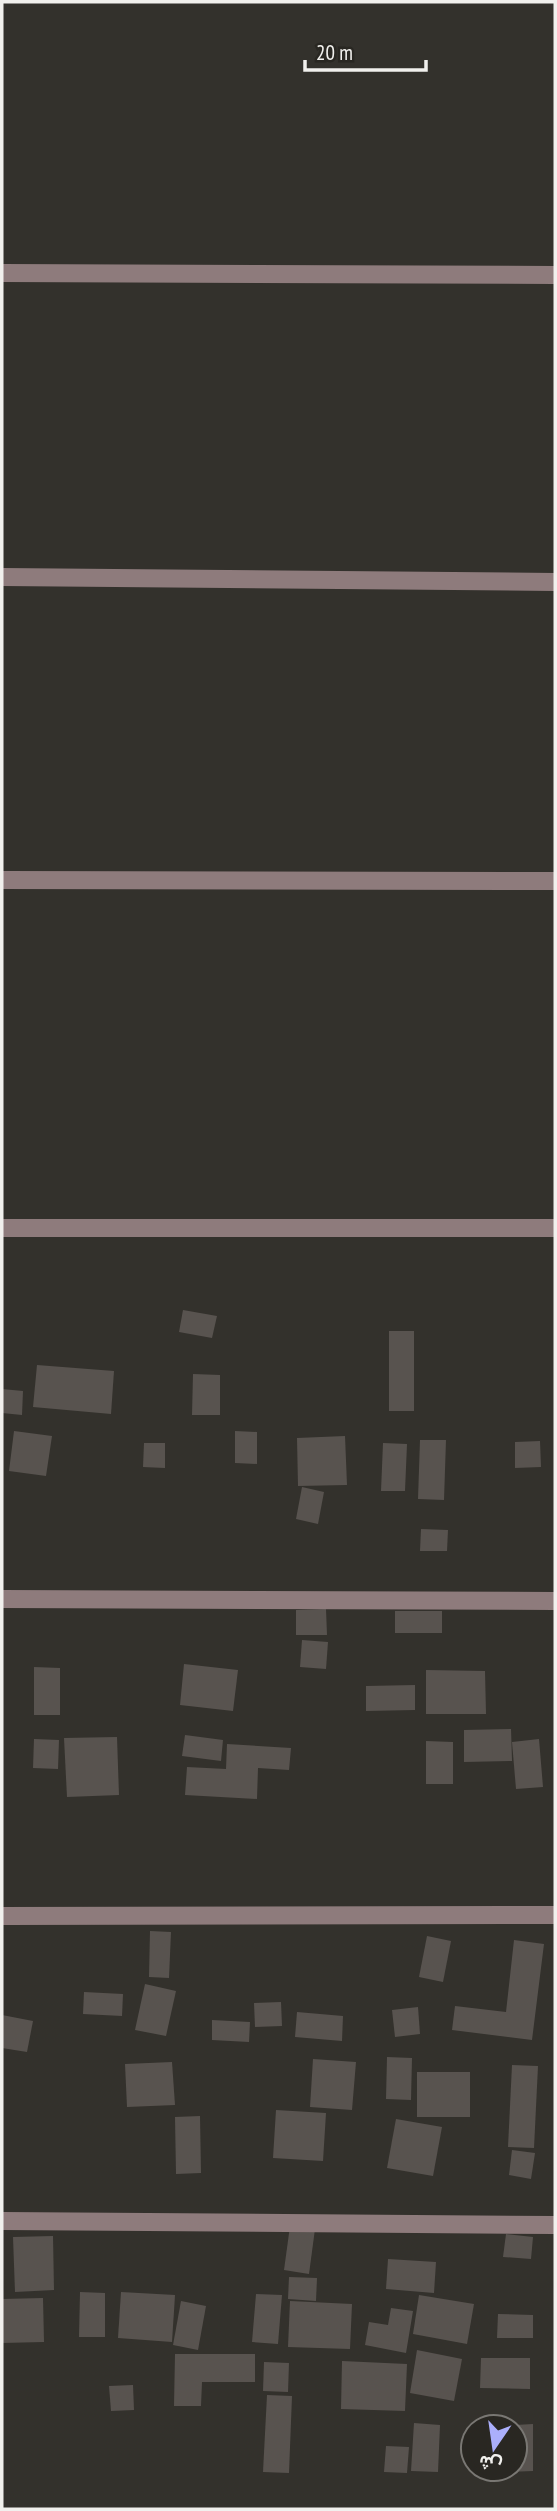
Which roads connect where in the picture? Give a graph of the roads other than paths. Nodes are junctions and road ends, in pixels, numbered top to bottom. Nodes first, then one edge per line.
1 (2, 272) edge
2 (555, 275) edge
3 (2, 577) edge
4 (555, 582) edge
5 (2, 880) edge
6 (555, 881) edge
7 (2, 1227) edge
8 (555, 1228) edge
9 (2, 1599) edge
10 (555, 1601) edge
11 (555, 1915) edge
12 (2, 1916) edge
13 (2, 2221) edge
14 (555, 2225) edge

1 - 2 street
3 - 4 street
5 - 6 street
7 - 8 street
9 - 10 street
11 - 12 street
13 - 14 street

